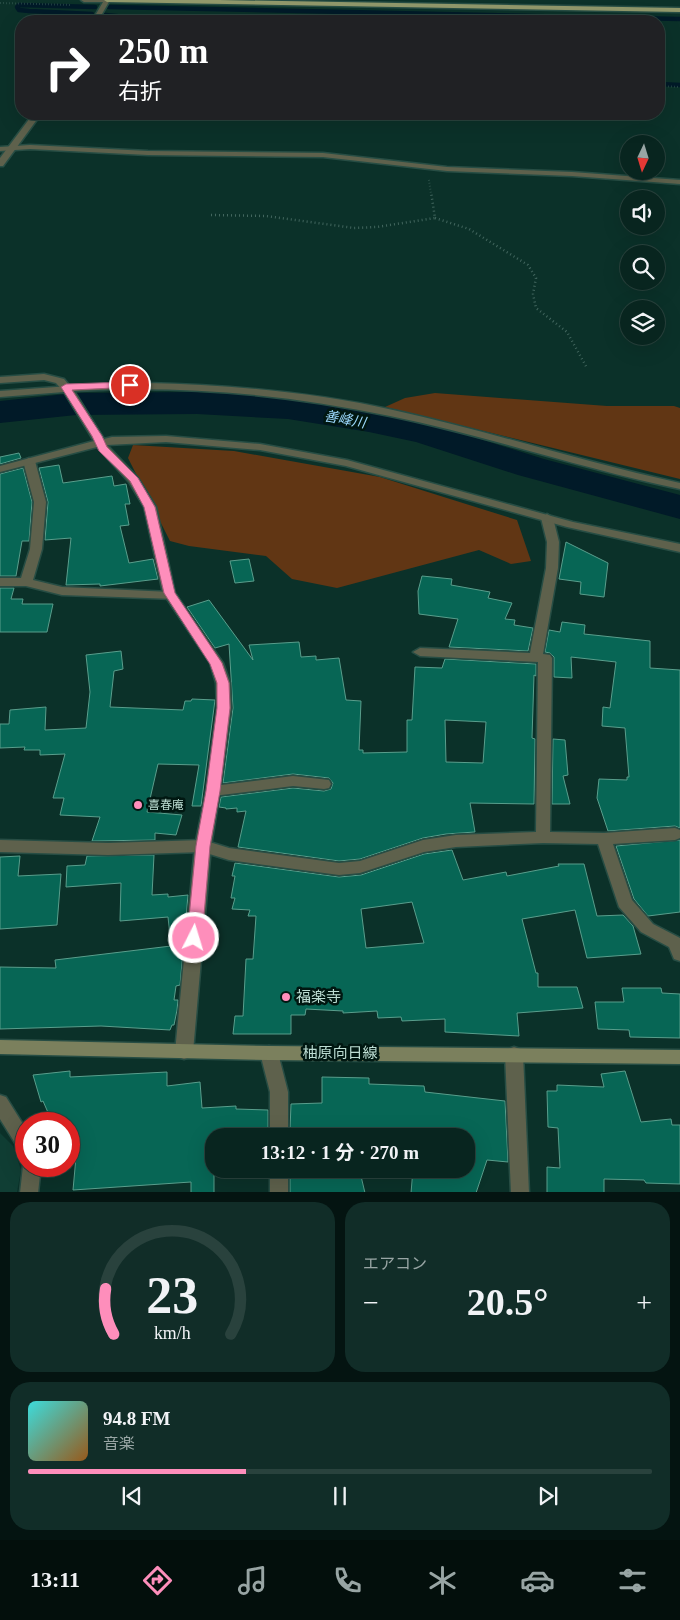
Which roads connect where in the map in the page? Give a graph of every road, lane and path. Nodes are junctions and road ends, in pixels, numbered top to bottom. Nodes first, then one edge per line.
1 (84, 0) edge
2 (332, 0) edge
3 (0, 2) edge
4 (106, 2) edge
5 (680, 9) edge
6 (98, 15) edge
7 (665, 86) edge
8 (680, 87) edge
9 (32, 120) edge
10 (11, 148) junction
11 (0, 149) edge
12 (0, 164) edge
13 (427, 166) junction
14 (680, 182) edge
15 (211, 215) dead end
16 (435, 218) junction
17 (588, 368) dead end
18 (0, 380) edge
19 (67, 389) junction
20 (0, 394) edge
21 (99, 439) junction
22 (29, 461) junction
23 (0, 469) edge
24 (680, 486) edge
25 (547, 518) junction
26 (680, 548) edge
27 (0, 582) edge
28 (26, 582) junction
29 (171, 596) junction
30 (420, 652) dead end
31 (536, 658) junction
32 (324, 784) dead end
33 (213, 791) junction
34 (675, 834) dead end
35 (544, 837) junction
36 (604, 839) junction
37 (0, 846) edge
38 (203, 846) junction
39 (680, 954) edge
40 (0, 1048) edge
41 (184, 1052) junction
42 (269, 1053) junction
43 (514, 1054) junction
44 (680, 1057) edge
45 (0, 1104) edge
46 (15, 1127) edge
47 (279, 1128) edge
48 (31, 1177) edge
49 (279, 1178) edge
50 (29, 1192) edge
51 (279, 1192) edge
52 (520, 1192) edge

1 - 4 street
2 - 5 main road
3 - 4 path
4 - 5 main road
4 - 6 street
7 - 8 path
9 - 10 street
10 - 11 street
10 - 12 street
10 - 13 street
13 - 14 street
13 - 16 path
15 - 16 path
16 - 17 path
18 - 19 street
19 - 20 street
19 - 21 street
19 - 24 street
21 - 22 street
21 - 25 street
21 - 29 street
22 - 23 street
22 - 28 street
25 - 26 street
25 - 31 street
27 - 28 street
28 - 29 street
29 - 33 street
30 - 31 street
31 - 35 street
32 - 33 street
33 - 38 street
34 - 36 street
35 - 36 street
35 - 38 street
36 - 39 street
37 - 38 street
38 - 41 street
40 - 41 main road, 柚原向日線
41 - 42 main road, 柚原向日線
42 - 43 main road, 柚原向日線
42 - 47 street
43 - 44 main road, 柚原向日線
43 - 52 street
45 - 46 street
48 - 50 street
49 - 51 street

